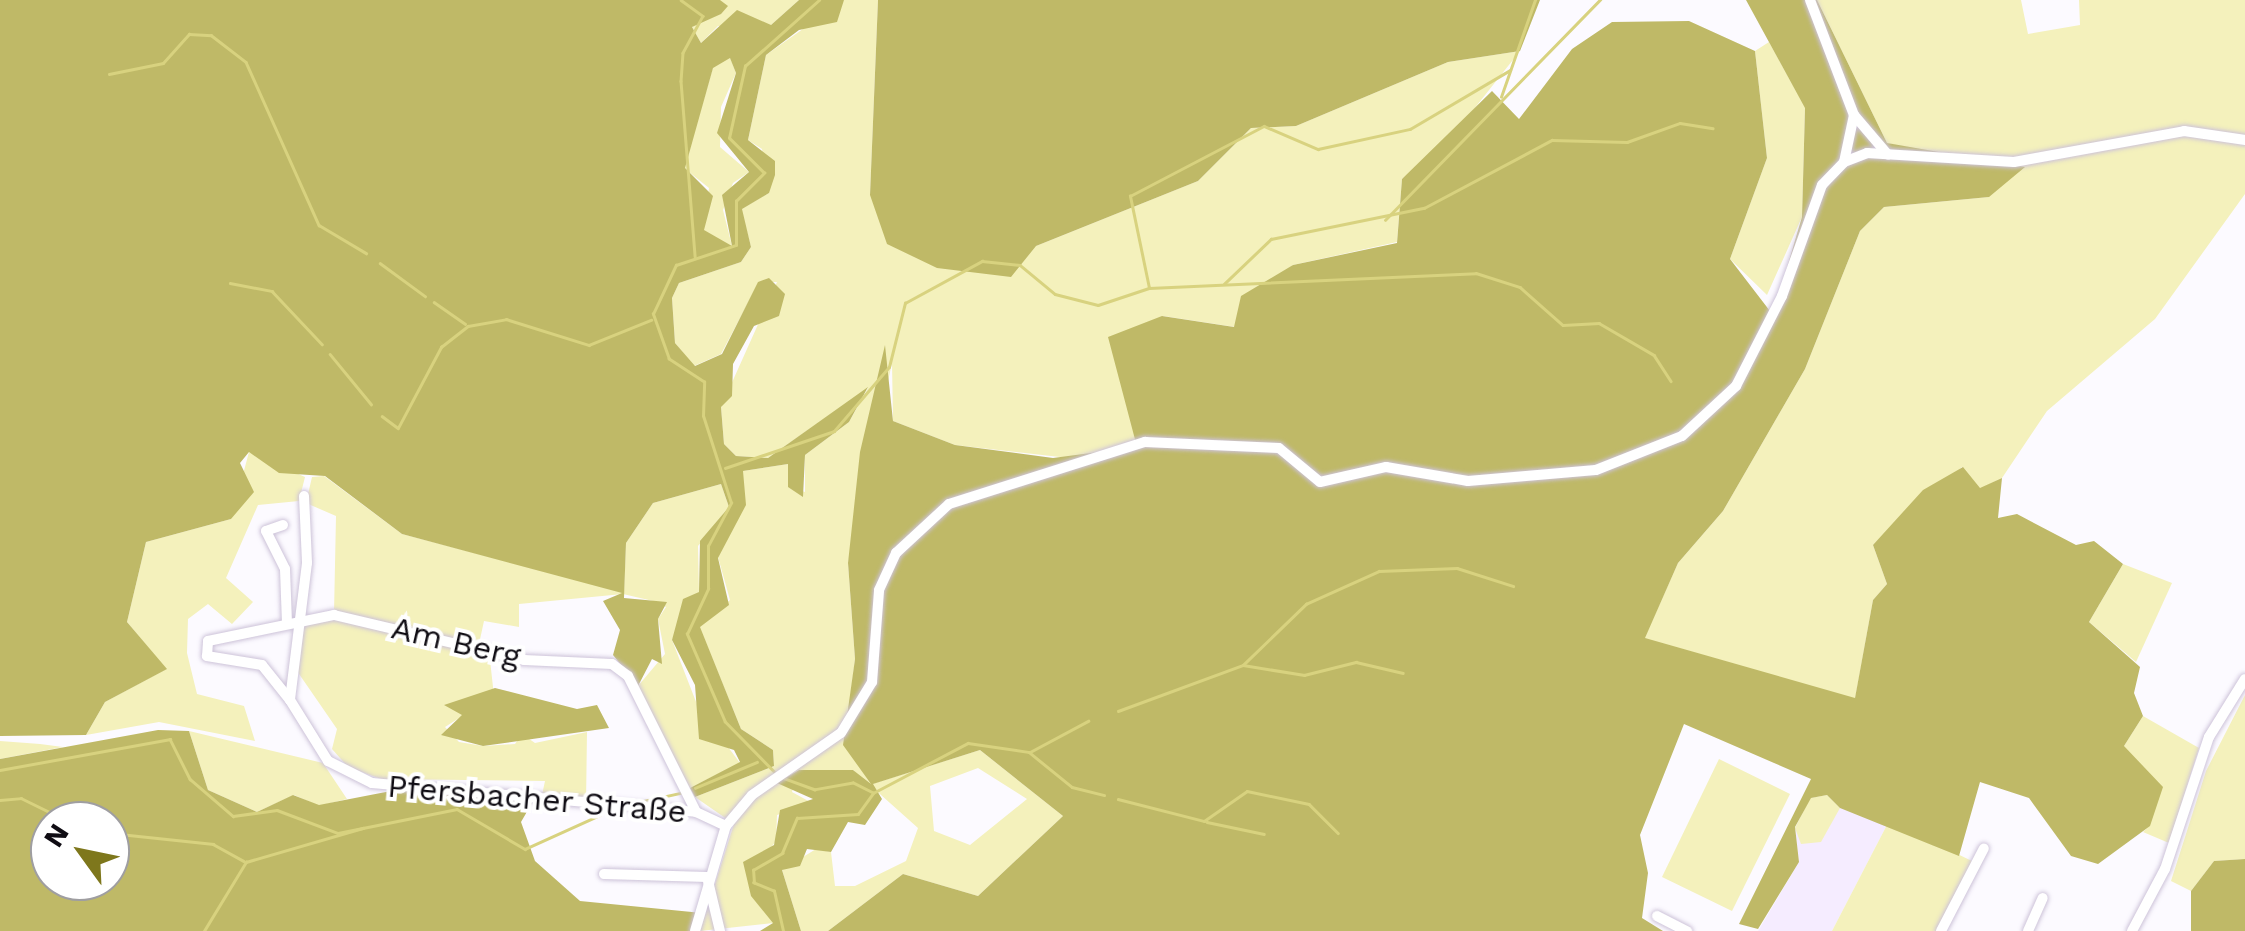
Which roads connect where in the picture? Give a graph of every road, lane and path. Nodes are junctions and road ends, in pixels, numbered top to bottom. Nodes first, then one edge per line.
1 (1810, 0) edge
2 (1854, 115) junction
3 (2245, 140) edge
4 (1888, 155) junction
5 (1844, 162) junction
6 (304, 496) dead end
7 (283, 525) dead end
8 (293, 623) junction
9 (207, 656) joint
10 (2245, 680) edge
11 (290, 700) junction
12 (696, 812) junction
13 (726, 826) junction
14 (1984, 848) dead end
15 (604, 874) dead end
16 (707, 878) junction
17 (2043, 898) dead end
18 (1657, 916) dead end
19 (695, 931) edge
20 (720, 931) edge
21 (1687, 931) edge
22 (1941, 931) edge
23 (2028, 931) edge
24 (2132, 931) edge

1 - 2 street
2 - 4 street
2 - 5 street
3 - 4 street
4 - 5 street
5 - 13 street
6 - 8 street
7 - 8 street
8 - 9 street, Am Berg
8 - 11 street
8 - 12 street, Am Berg
9 - 11 street, Pfersbacher Straße
10 - 24 street
11 - 12 street, Pfersbacher Straße
12 - 13 street, Pfersbacher Straße
13 - 16 street
14 - 22 street
15 - 16 street
16 - 19 street
16 - 20 street
17 - 23 street
18 - 21 street

